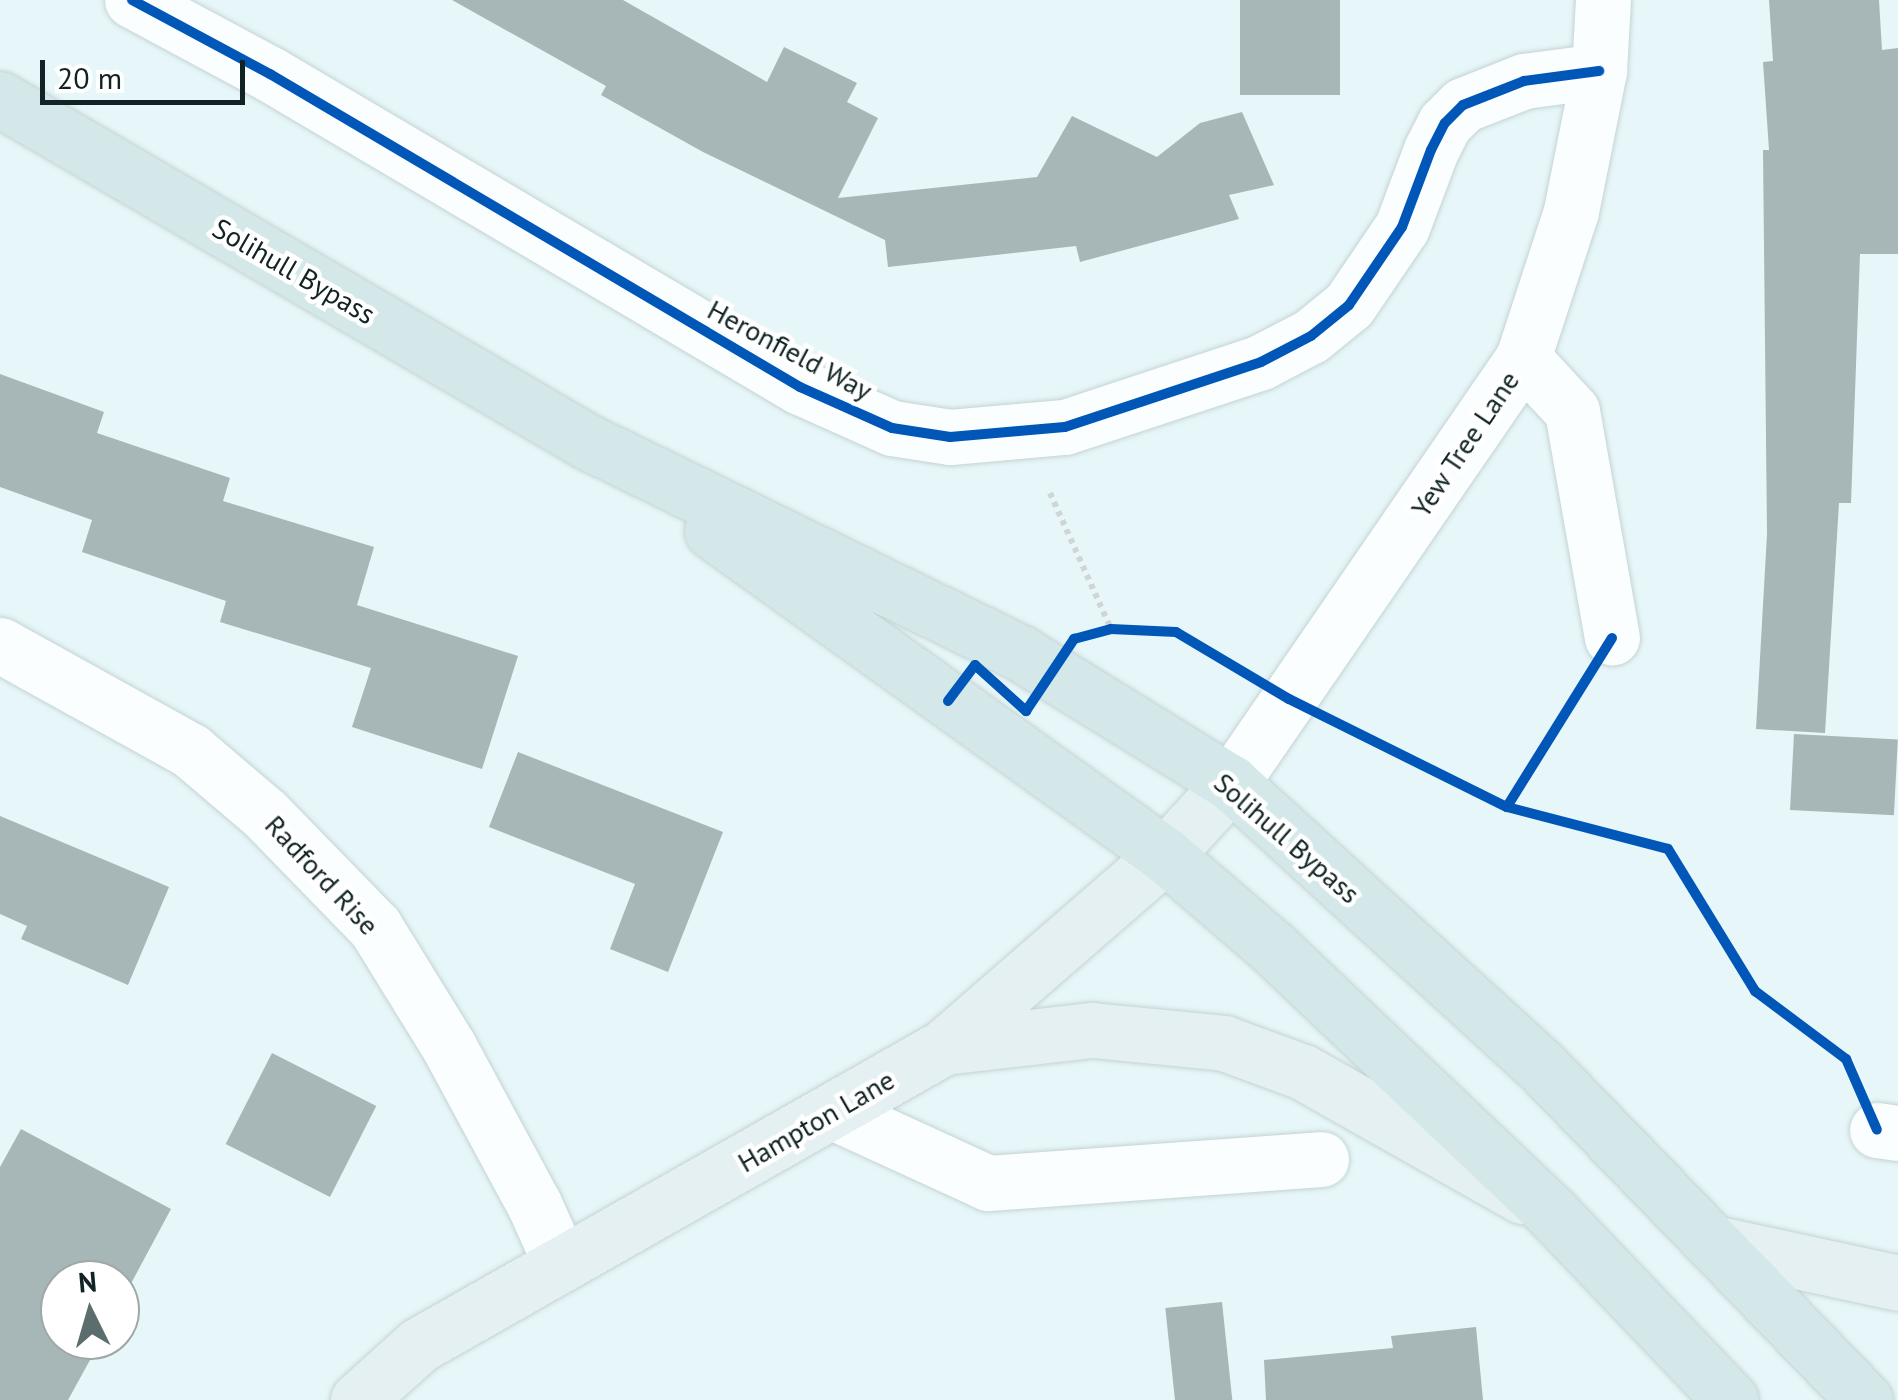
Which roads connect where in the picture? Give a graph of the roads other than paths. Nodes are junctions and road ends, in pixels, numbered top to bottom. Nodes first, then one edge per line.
1 (132, 0) edge
2 (1603, 0) edge
3 (1599, 70) junction
4 (0, 100) edge
5 (1524, 358) junction
6 (588, 442) junction
7 (1612, 638) road end
8 (0, 645) edge
9 (1231, 783) junction
10 (1164, 855) junction
11 (944, 1047) junction
12 (833, 1112) junction
13 (1320, 1159) dead end
14 (1553, 1214) junction
15 (1718, 1244) junction
16 (561, 1264) junction
17 (1898, 1284) edge
18 (358, 1400) edge
19 (1730, 1400) edge
20 (1865, 1400) edge

1 - 3 street, Heronfield Way
2 - 3 street, Yew Tree Lane
3 - 5 street, Yew Tree Lane
4 - 6 highway, Solihull Bypass
5 - 7 street
5 - 9 street, Yew Tree Lane
6 - 9 highway, Solihull Bypass
6 - 10 highway, Solihull Bypass
8 - 16 street, Radford Rise
9 - 10 main road, Hampton Lane
9 - 15 highway, Solihull Bypass
10 - 11 main road, Hampton Lane
10 - 14 highway, Solihull Bypass
11 - 12 main road, Hampton Lane
11 - 14 main road
12 - 13 street
12 - 16 main road, Hampton Lane
14 - 19 highway, Solihull Bypass
15 - 17 main road
15 - 20 highway, Solihull Bypass
16 - 18 main road, Hampton Lane

